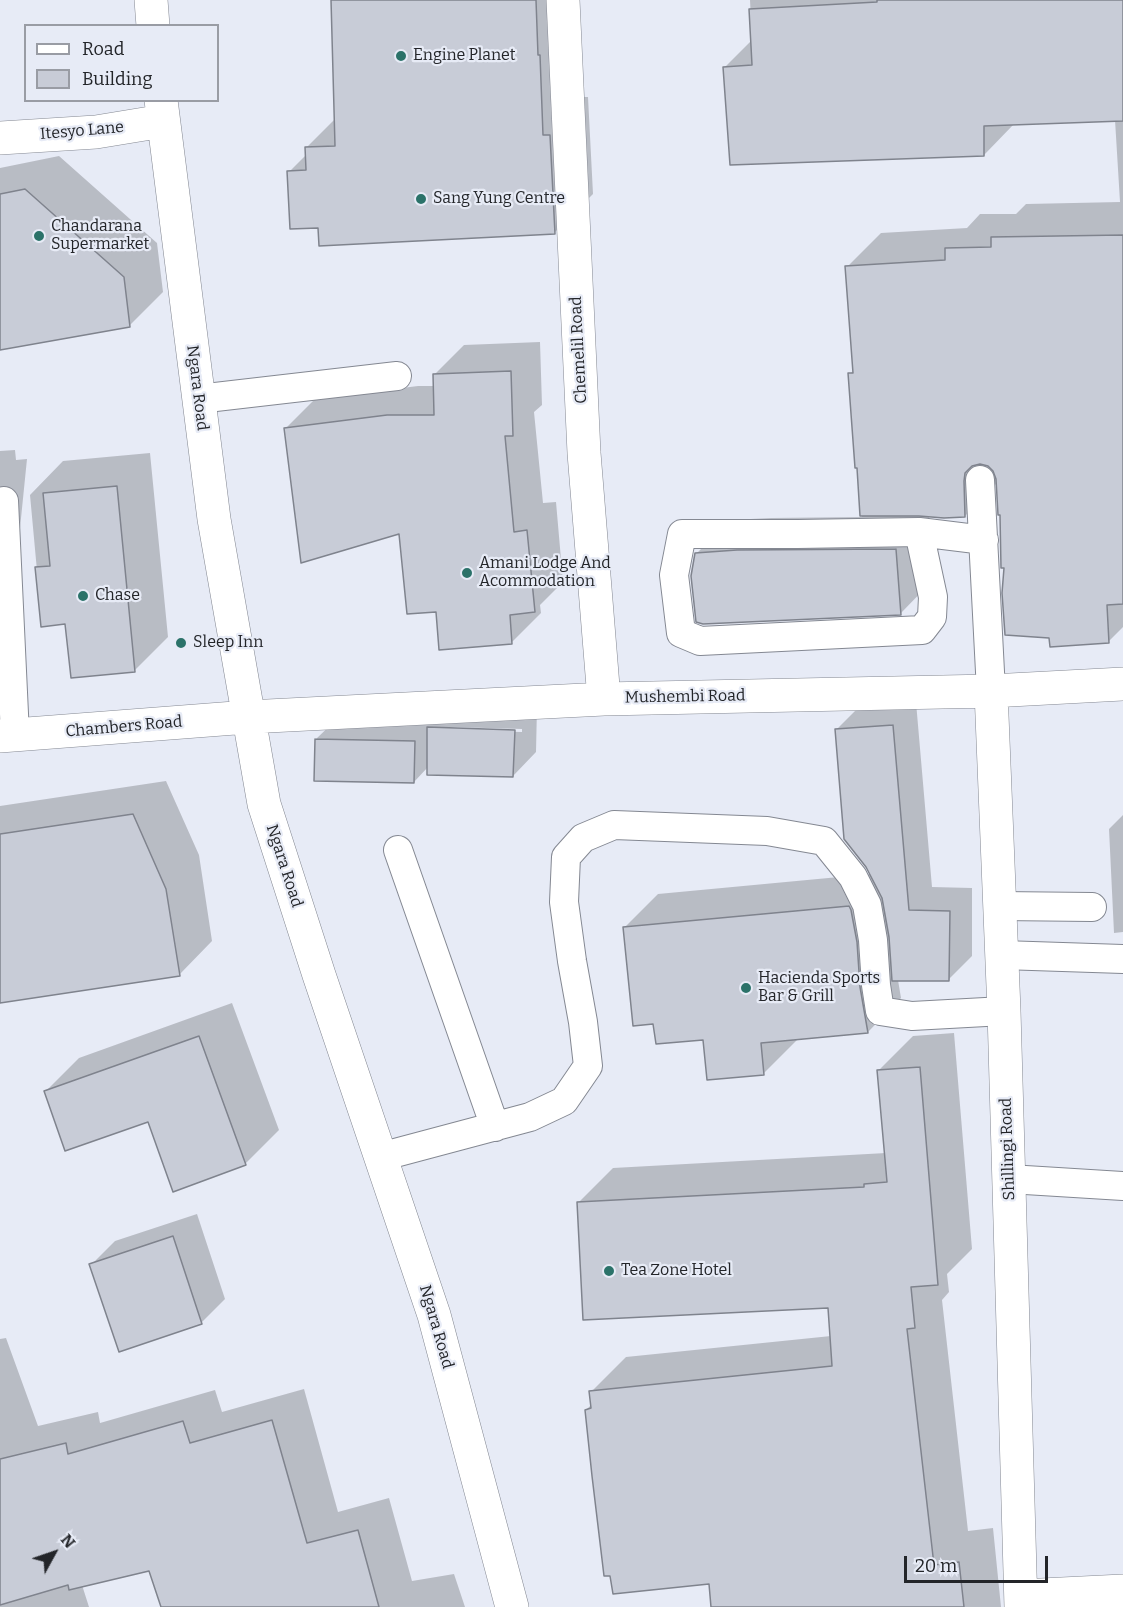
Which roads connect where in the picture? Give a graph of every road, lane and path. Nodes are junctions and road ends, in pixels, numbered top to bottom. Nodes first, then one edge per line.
1 (150, 0) edge
2 (563, 0) edge
3 (153, 24) edge
4 (162, 111) edge
5 (0, 138) edge
6 (397, 376) dead end
7 (198, 399) junction
8 (980, 480) dead end
9 (3, 501) dead end
10 (919, 532) junction
11 (984, 540) junction
12 (1123, 684) edge
13 (991, 691) junction
14 (604, 699) junction
15 (248, 717) junction
16 (7, 736) edge
17 (398, 850) dead end
18 (1000, 906) junction
19 (1092, 907) dead end
20 (1002, 955) junction
21 (1123, 959) edge
22 (1004, 1011) junction
23 (495, 1126) junction
24 (380, 1157) junction
25 (1009, 1179) junction
26 (1123, 1186) edge
27 (1123, 1591) edge
28 (1021, 1601) edge
29 (512, 1607) edge

1 - 3 street
2 - 14 street, Chemelil Road
4 - 5 street, Itesyo Lane
4 - 7 street, Ngara Road
6 - 7 lane
7 - 15 street, Ngara Road
8 - 11 lane
9 - 16 lane
10 - 10 lane
10 - 11 lane
11 - 13 lane
12 - 13 street, Mushembi Road
13 - 14 street, Mushembi Road
13 - 18 street, Shillingi Road
14 - 15 street, Mushembi Road
15 - 16 street, Chambers Road
15 - 24 street, Ngara Road
17 - 23 lane
18 - 19 lane
18 - 20 street, Shillingi Road
20 - 21 lane
20 - 22 street, Shillingi Road
22 - 23 lane
22 - 25 street, Shillingi Road
23 - 24 lane
24 - 29 street, Ngara Road
25 - 26 lane
25 - 28 street, Shillingi Road
27 - 28 street

